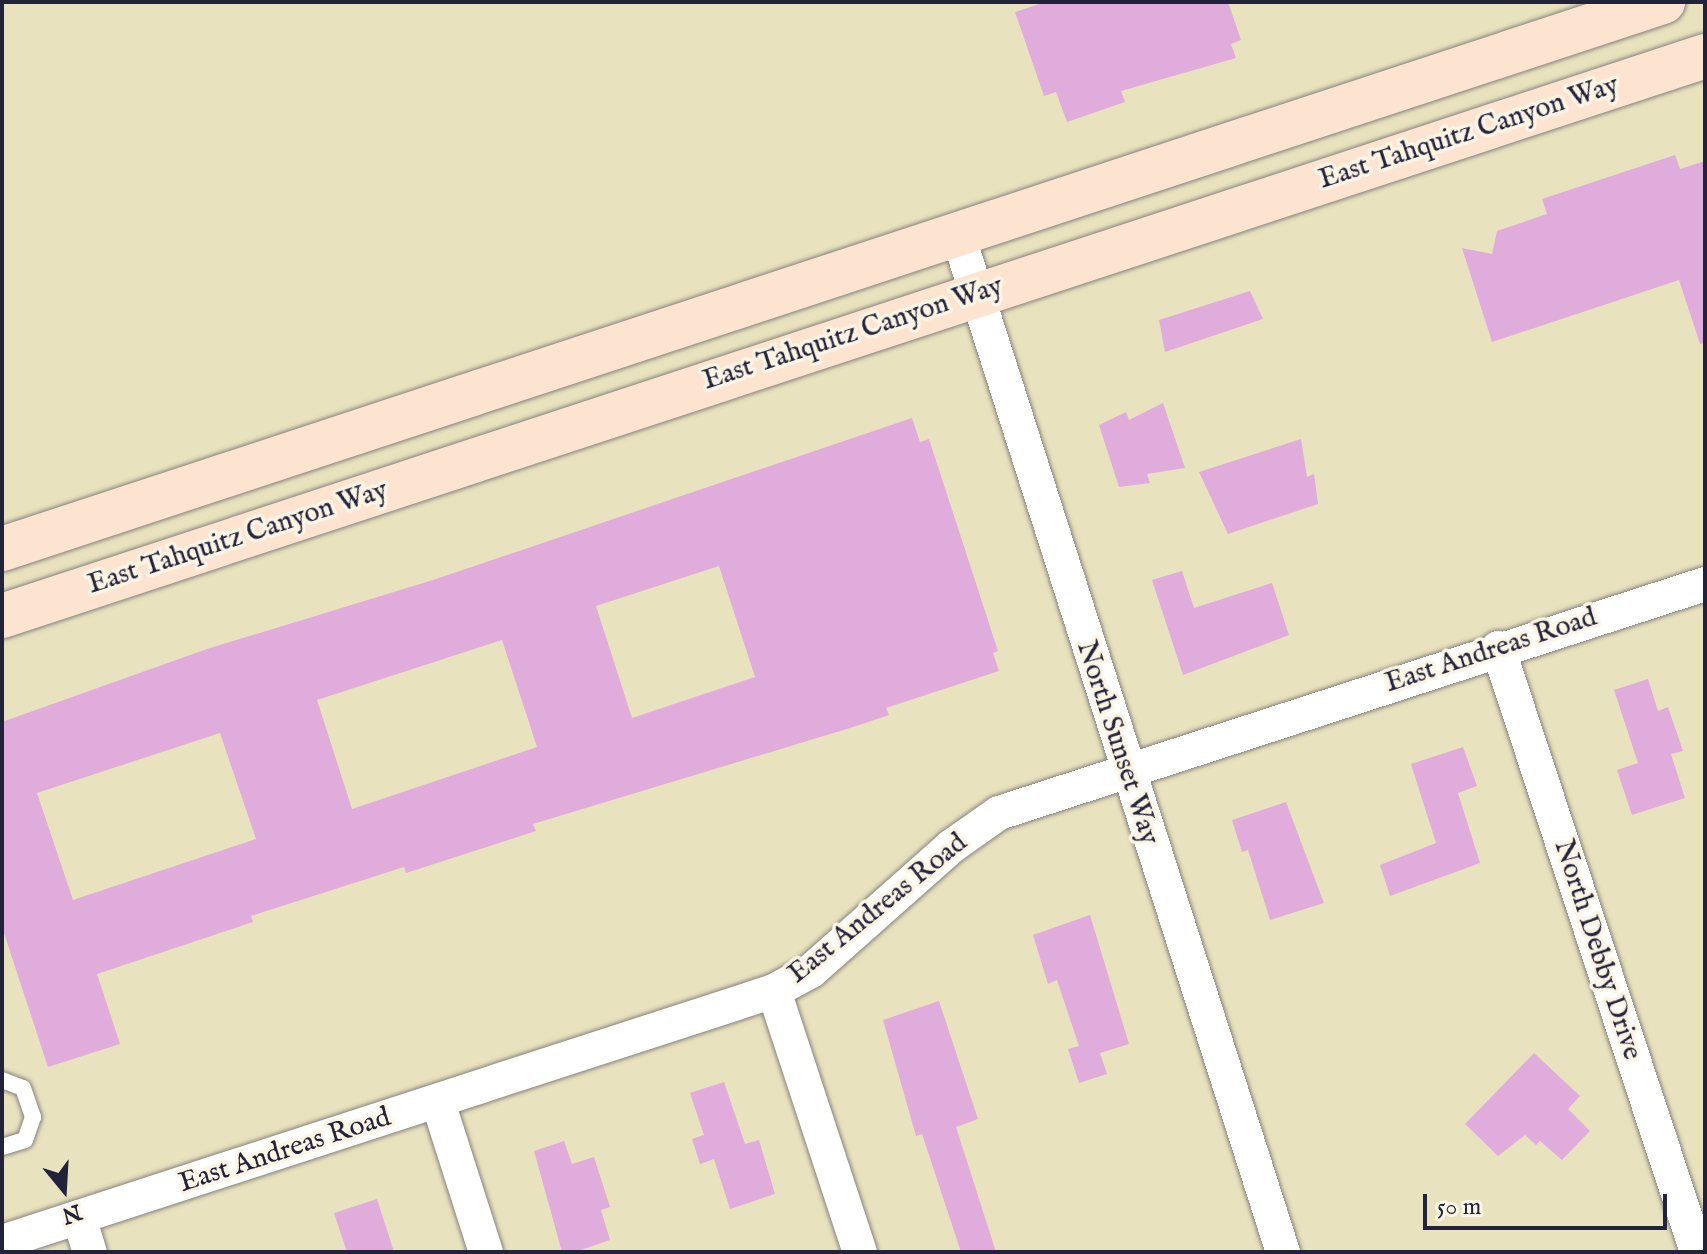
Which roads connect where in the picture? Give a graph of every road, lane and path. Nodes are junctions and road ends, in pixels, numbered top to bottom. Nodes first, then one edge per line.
1 (1663, 2) edge
2 (1705, 56) edge
3 (957, 232) junction
4 (976, 294) junction
5 (2, 549) edge
6 (1705, 584) edge
7 (2, 616) edge
8 (1498, 648) junction
9 (1126, 771) junction
10 (774, 991) junction
11 (2, 1080) edge
12 (438, 1102) junction
13 (2, 1147) edge
14 (79, 1217) junction
15 (2, 1242) edge
16 (90, 1252) edge
17 (486, 1252) edge
18 (860, 1252) edge
19 (1283, 1252) edge
20 (1697, 1252) edge

1 - 3 main road
2 - 4 main road, East Tahquitz Canyon Way
3 - 4 street, North Sunset Way
3 - 5 main road
4 - 7 main road, East Tahquitz Canyon Way
4 - 9 street, North Sunset Way
6 - 8 street, East Andreas Road
8 - 9 street, East Andreas Road
8 - 20 street, North Debby Drive
9 - 10 street, East Andreas Road
9 - 19 street, North Sunset Way
10 - 12 street, East Andreas Road
10 - 18 street
11 - 13 lane
12 - 14 street, East Andreas Road
12 - 17 street
14 - 15 street, East Andreas Road
14 - 16 street

